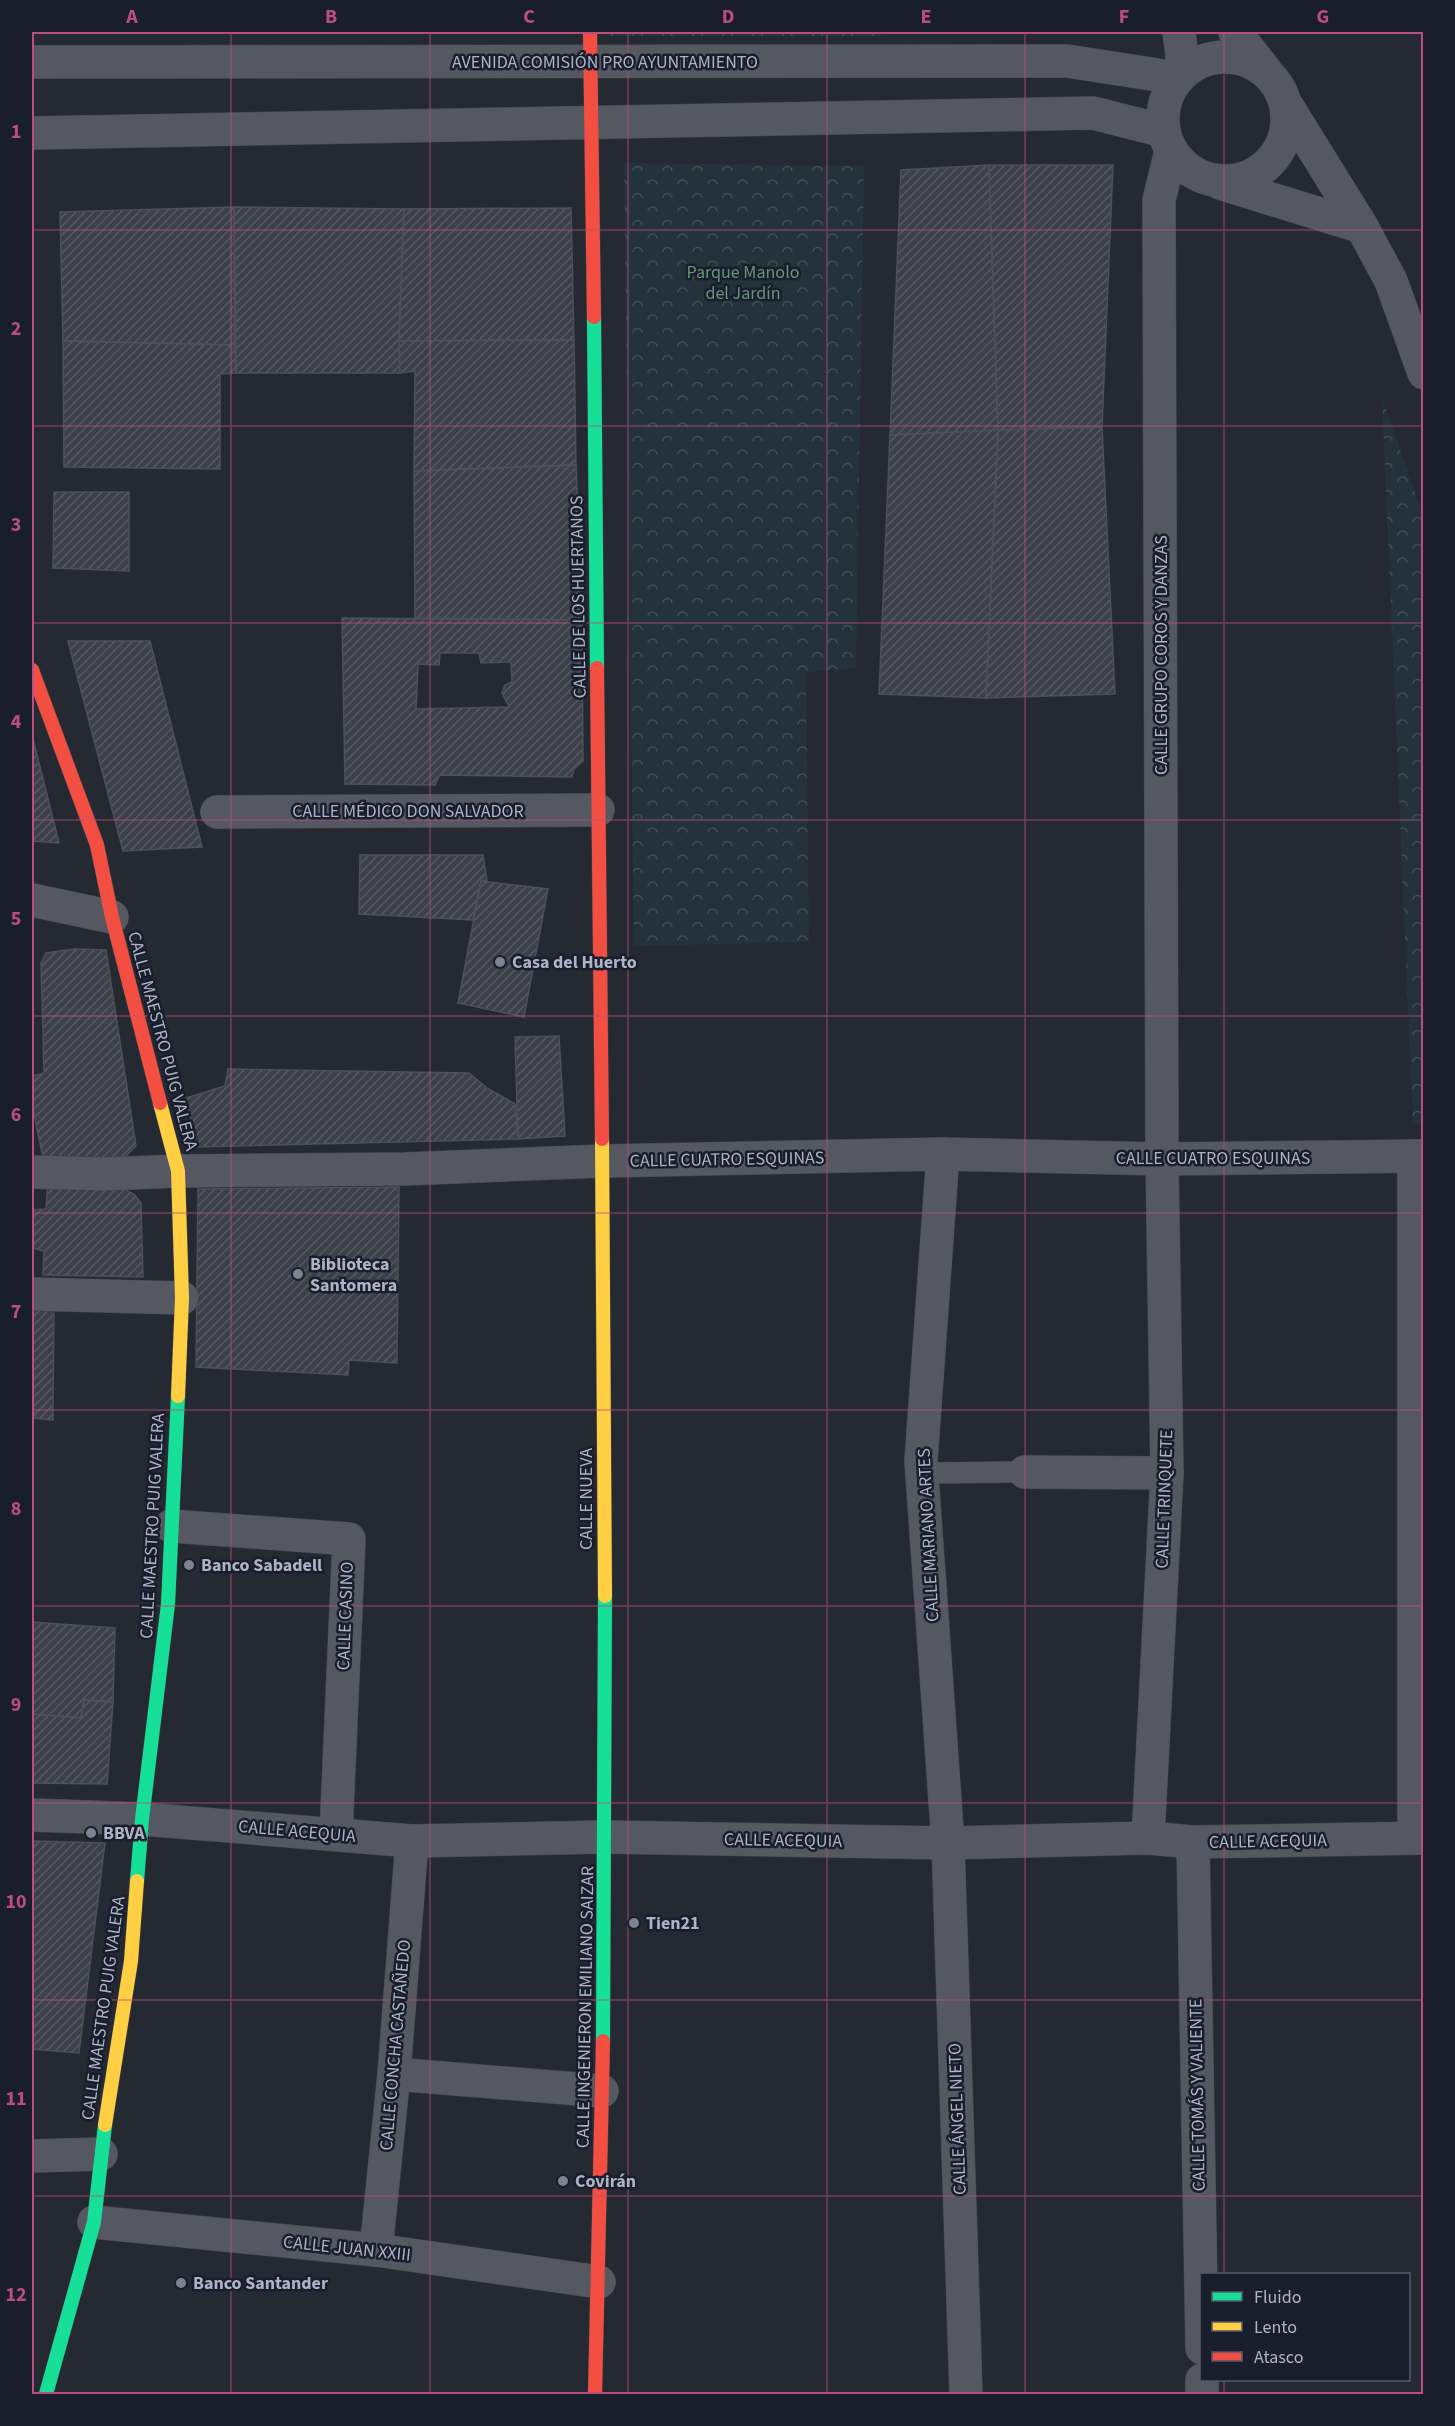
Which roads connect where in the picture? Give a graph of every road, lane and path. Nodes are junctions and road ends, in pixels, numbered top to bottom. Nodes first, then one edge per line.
1 (1179, 32) edge
2 (1235, 32) edge
3 (590, 47) edge
4 (32, 62) edge
5 (1265, 70) junction
6 (1181, 75) junction
7 (1287, 106) junction
8 (591, 123) junction
9 (32, 133) edge
10 (1168, 141) junction
11 (1217, 182) junction
12 (1362, 227) junction
13 (1424, 373) edge
14 (32, 670) edge
15 (598, 810) junction
16 (217, 812) dead end
17 (32, 900) edge
18 (112, 917) junction
19 (943, 1154) junction
20 (1419, 1156) edge
21 (1162, 1159) junction
22 (603, 1161) junction
23 (178, 1171) junction
24 (32, 1172) edge
25 (32, 1294) edge
26 (182, 1298) junction
27 (1025, 1472) joint
28 (922, 1473) junction
29 (1167, 1473) junction
30 (171, 1526) junction
31 (32, 1815) edge
32 (142, 1819) junction
33 (336, 1834) junction
34 (605, 1837) junction
35 (1148, 1838) junction
36 (1419, 1838) edge
37 (412, 1841) junction
38 (1193, 1842) junction
39 (948, 1843) junction
40 (394, 2074) junction
41 (602, 2091) junction
42 (101, 2154) junction
43 (32, 2156) edge
44 (93, 2222) junction
45 (376, 2250) junction
46 (1201, 2273) edge
47 (599, 2282) junction
48 (46, 2394) edge
49 (595, 2394) edge
50 (966, 2394) edge

1 - 6 street
2 - 5 street
3 - 4 street, AVENIDA COMISIÓN PRO AYUNTAMIENTO
3 - 6 street, AVENIDA COMISIÓN PRO AYUNTAMIENTO
3 - 8 street, CALLE DE LOS HUERTANOS
5 - 6 street
5 - 7 street
6 - 10 street
7 - 11 street
7 - 12 street
8 - 9 street
8 - 10 street
8 - 15 street, CALLE DE LOS HUERTANOS
10 - 11 street
10 - 21 street, CALLE GRUPO COROS Y DANZAS
11 - 12 street
12 - 13 street
14 - 18 street, CALLE MAESTRO PUIG VALERA
15 - 16 street, CALLE MÉDICO DON SALVADOR
15 - 22 street, CALLE DE LOS HUERTANOS
17 - 18 street
18 - 23 street, CALLE MAESTRO PUIG VALERA
19 - 21 street, CALLE CUATRO ESQUINAS
19 - 22 street, CALLE CUATRO ESQUINAS
19 - 28 street, CALLE MARIANO ARTES
20 - 21 street, CALLE CUATRO ESQUINAS
20 - 36 street
21 - 29 street, CALLE TRINQUETE
22 - 23 street, CALLE CUATRO ESQUINAS
22 - 34 street, CALLE NUEVA
23 - 24 street, CALLE CUATRO ESQUINAS
23 - 26 street, CALLE MAESTRO PUIG VALERA
25 - 26 street
26 - 30 street, CALLE MAESTRO PUIG VALERA
27 - 28 lane
27 - 29 street
28 - 39 street, CALLE MARIANO ARTES
29 - 35 street, CALLE TRINQUETE
30 - 32 street, CALLE MAESTRO PUIG VALERA
30 - 33 street, CALLE CASINO
31 - 32 street, CALLE ACEQUIA
32 - 33 street, CALLE ACEQUIA
32 - 42 street, CALLE MAESTRO PUIG VALERA
33 - 37 street, CALLE ACEQUIA
34 - 37 street, CALLE ACEQUIA
34 - 39 street, CALLE ACEQUIA
34 - 41 street, CALLE INGENIERON EMILIANO SAIZAR
35 - 38 street, CALLE ACEQUIA
35 - 39 street, CALLE ACEQUIA
36 - 38 street, CALLE ACEQUIA
37 - 40 street, CALLE CONCHA CASTAÑEDO
38 - 46 street, CALLE TOMÁS Y VALIENTE
39 - 50 street, CALLE ÁNGEL NIETO
40 - 41 street
40 - 45 street, CALLE CONCHA CASTAÑEDO
41 - 47 street, CALLE INGENIERON EMILIANO SAIZAR
42 - 43 street
42 - 44 street, CALLE MAESTRO PUIG VALERA
44 - 45 street, CALLE JUAN XXIII
44 - 48 street, CALLE MAESTRO PUIG VALERA
45 - 47 street, CALLE JUAN XXIII
47 - 49 street, CALLE INGENIERON EMILIANO SAIZAR

